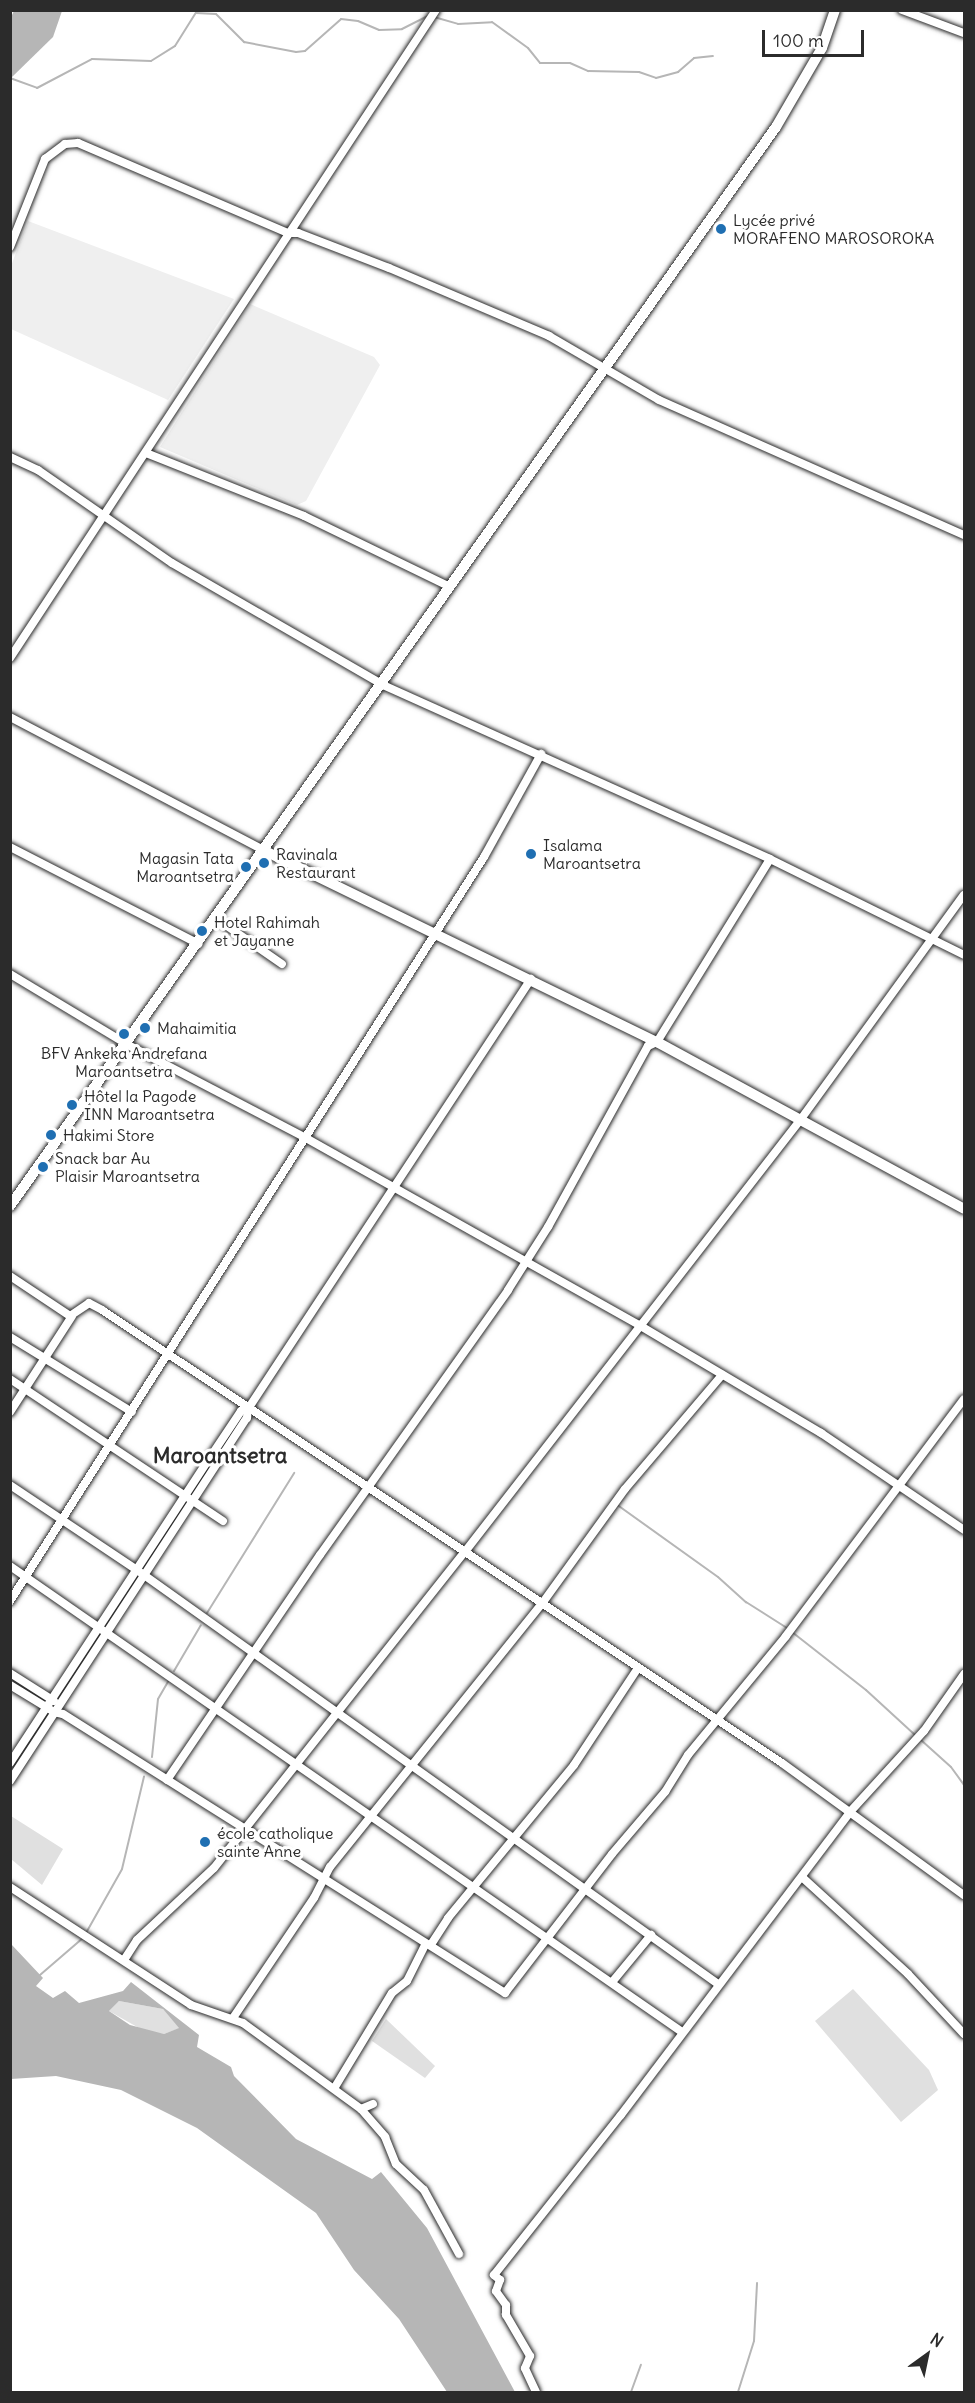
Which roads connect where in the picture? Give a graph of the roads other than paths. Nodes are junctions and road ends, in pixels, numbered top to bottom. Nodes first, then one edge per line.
1 (835, 10) edge
2 (902, 10) edge
3 (436, 11) edge
4 (964, 33) edge
5 (288, 233) junction
6 (10, 248) edge
7 (605, 368) junction
8 (146, 453) junction
9 (10, 458) edge
10 (104, 516) junction
11 (964, 535) edge
12 (450, 587) junction
13 (10, 658) edge
14 (383, 686) junction
15 (10, 717) edge
16 (541, 754) junction
17 (10, 847) edge
18 (265, 851) junction
19 (770, 859) junction
20 (964, 895) edge
21 (217, 919) junction
22 (434, 934) junction
23 (932, 937) junction
24 (199, 944) junction
25 (964, 955) edge
26 (282, 964) dead end
27 (10, 974) edge
28 (531, 979) junction
29 (657, 1042) junction
30 (128, 1045) junction
31 (801, 1119) junction
32 (304, 1137) junction
33 (393, 1187) junction
34 (10, 1206) edge
35 (964, 1209) edge
36 (526, 1262) junction
37 (10, 1276) edge
38 (72, 1316) junction
39 (639, 1325) junction
40 (10, 1337) edge
41 (167, 1355) junction
42 (45, 1358) junction
43 (722, 1375) junction
44 (10, 1378) edge
45 (26, 1388) junction
46 (964, 1399) edge
47 (248, 1408) junction
48 (10, 1412) edge
49 (132, 1412) junction
50 (112, 1446) junction
51 (10, 1485) edge
52 (898, 1485) junction
53 (370, 1489) junction
54 (189, 1499) junction
55 (62, 1519) junction
56 (223, 1521) dead end
57 (964, 1530) edge
58 (464, 1553) junction
59 (10, 1566) edge
60 (141, 1573) junction
61 (25, 1575) junction
62 (10, 1601) edge
63 (541, 1605) junction
64 (104, 1629) junction
65 (254, 1655) junction
66 (638, 1668) junction
67 (10, 1673) edge
68 (964, 1674) edge
69 (10, 1685) edge
70 (55, 1702) junction
71 (217, 1708) junction
72 (50, 1710) junction
73 (337, 1712) junction
74 (63, 1714) junction
75 (716, 1720) junction
76 (10, 1763) edge
77 (296, 1764) junction
78 (413, 1767) junction
79 (167, 1780) junction
80 (10, 1781) edge
81 (849, 1814) junction
82 (372, 1816) junction
83 (243, 1829) junction
84 (513, 1838) junction
85 (803, 1878) junction
86 (323, 1880) junction
87 (475, 1886) junction
88 (10, 1887) edge
89 (585, 1887) junction
90 (964, 1895) edge
91 (651, 1935) junction
92 (548, 1938) junction
93 (429, 1944) junction
94 (124, 1960) junction
95 (613, 1982) junction
96 (718, 1984) junction
97 (233, 2018) junction
98 (682, 2032) junction
99 (964, 2034) edge
100 (335, 2087) junction
101 (373, 2104) dead end
102 (361, 2109) junction
103 (459, 2254) dead end
104 (536, 2392) edge

1 - 7 main road
2 - 4 street
3 - 5 street
5 - 6 street
5 - 7 street
5 - 8 street
7 - 11 street
7 - 12 main road
8 - 10 street
8 - 12 street
9 - 10 street
10 - 13 street
10 - 14 street
12 - 14 main road
14 - 16 street
14 - 18 main road
15 - 18 street
16 - 19 street
16 - 22 street
17 - 24 street
18 - 21 main road
18 - 22 main road
19 - 23 street
19 - 29 street
20 - 23 street
21 - 24 main road
21 - 26 street
22 - 28 main road
22 - 32 street
23 - 25 street
23 - 31 street
24 - 30 main road
27 - 30 street
28 - 29 main road
28 - 33 street
29 - 31 main road
29 - 36 street
30 - 32 street
30 - 34 main road
31 - 35 main road
31 - 39 street
32 - 33 street
32 - 41 street
33 - 36 street
33 - 47 street
36 - 39 street
36 - 53 street
37 - 38 street
38 - 41 street
38 - 42 street
39 - 43 street
39 - 58 street
40 - 42 street
41 - 47 street
41 - 49 street
42 - 45 street
42 - 49 street
43 - 52 street
43 - 63 street
44 - 45 street
45 - 48 street
45 - 50 street
46 - 52 street
47 - 53 street
47 - 54 street
49 - 50 street
50 - 54 street
50 - 55 street
51 - 55 street
52 - 57 street
52 - 75 street
53 - 58 street
53 - 65 street
54 - 56 street
54 - 60 street
55 - 60 street
55 - 61 street
58 - 63 street
58 - 73 street
59 - 61 street
60 - 64 street
60 - 65 street
61 - 62 street
61 - 64 street
63 - 66 street
63 - 78 street
64 - 70 street
64 - 71 street
65 - 71 street
65 - 73 street
66 - 75 street
66 - 84 street
67 - 70 street
68 - 81 street
69 - 72 street
70 - 72 street
70 - 74 street
71 - 77 street
71 - 79 street
72 - 74 street
72 - 76 street
72 - 80 street
73 - 77 street
73 - 78 street
74 - 79 street
75 - 81 street
75 - 89 street
77 - 82 street
77 - 83 street
78 - 82 street
78 - 84 street
79 - 83 street
81 - 85 street
81 - 90 street
82 - 86 street
82 - 87 street
83 - 86 street
83 - 94 street
84 - 87 street
84 - 89 street
85 - 96 street
85 - 99 street
86 - 93 street
86 - 97 street
87 - 92 street
87 - 93 street
88 - 94 street
89 - 91 street
89 - 92 street
91 - 95 street
91 - 96 street
92 - 93 street
92 - 95 street
93 - 100 street
94 - 97 street
95 - 98 street
96 - 98 street
97 - 100 street
98 - 104 street
100 - 102 street
101 - 102 street
102 - 103 street

